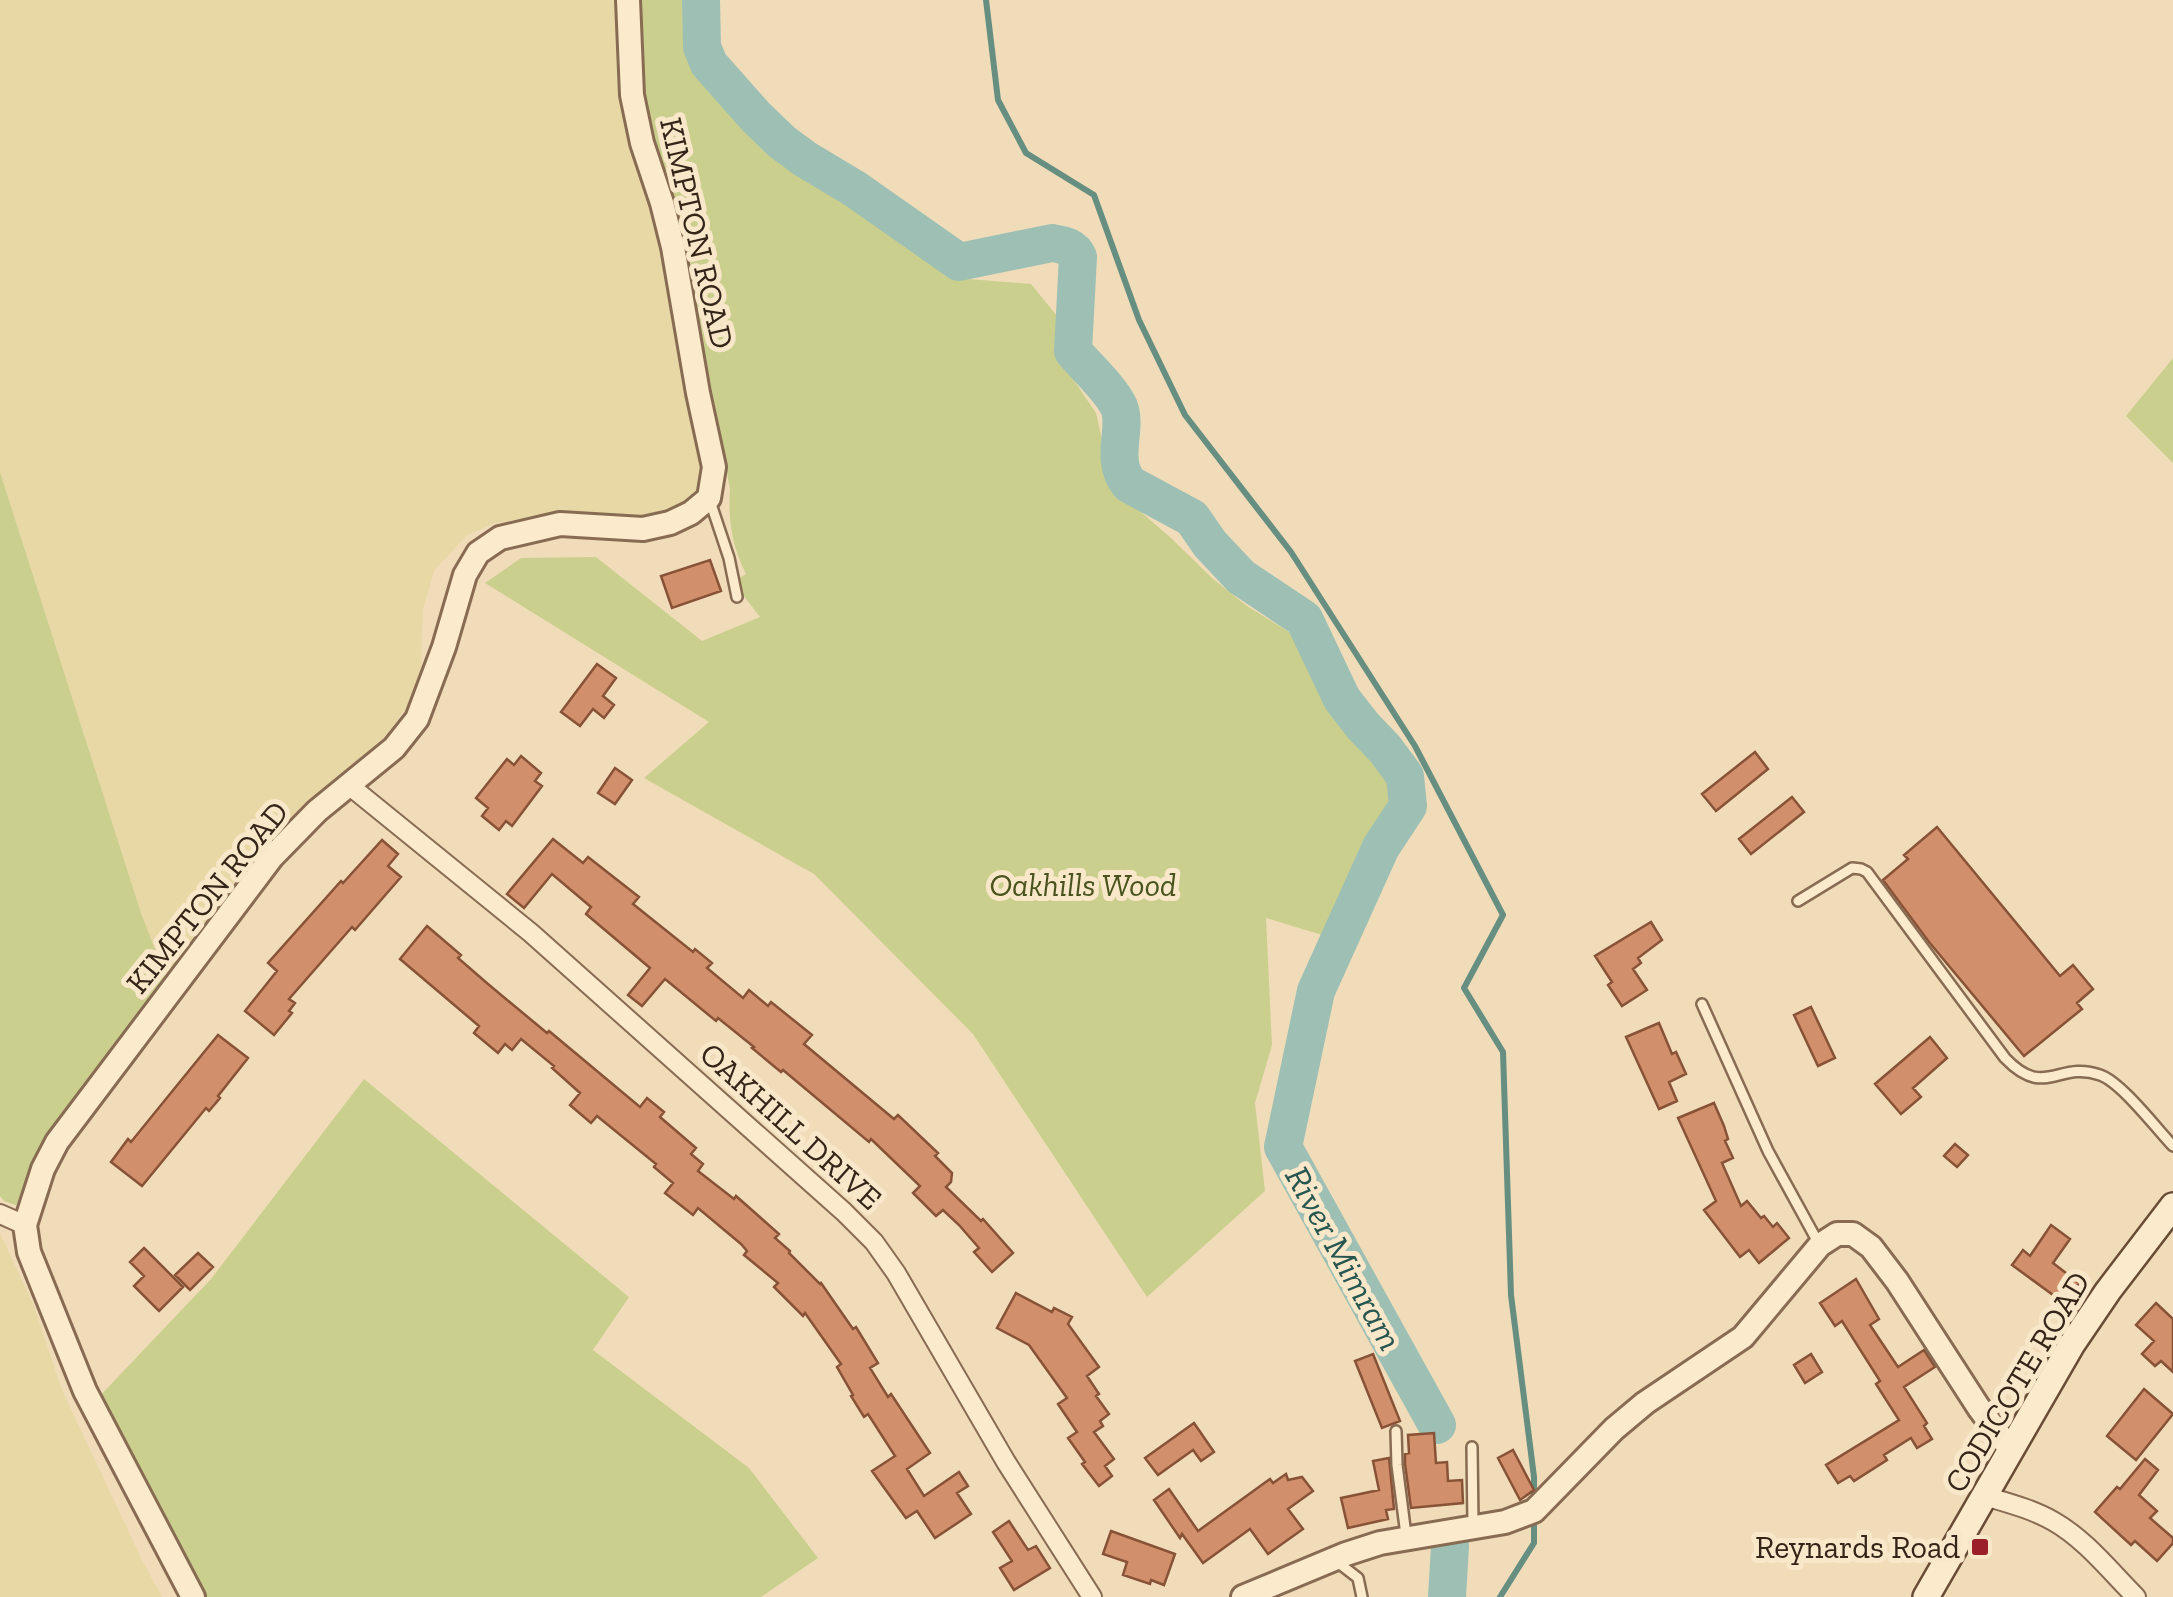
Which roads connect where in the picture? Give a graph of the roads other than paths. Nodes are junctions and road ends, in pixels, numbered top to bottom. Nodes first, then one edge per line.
1 (628, 0) edge
2 (710, 498) junction
3 (738, 597) dead end
4 (350, 786) junction
5 (1798, 901) dead end
6 (1702, 1004) dead end
7 (2173, 1146) edge
8 (2173, 1206) edge
9 (0, 1214) edge
10 (25, 1225) junction
11 (1820, 1245) junction
12 (1396, 1431) dead end
13 (1472, 1446) dead end
14 (2010, 1449) junction
15 (1985, 1496) junction
16 (1473, 1526) junction
17 (1406, 1538) junction
18 (1370, 1546) junction
19 (1333, 1559) junction
20 (1358, 1578) junction
21 (193, 1597) edge
22 (1092, 1597) edge
23 (1243, 1597) edge
24 (1362, 1597) edge
25 (1926, 1597) edge
26 (2136, 1597) edge

1 - 2 street, KIMPTON ROAD
2 - 3 lane
2 - 4 street, KIMPTON ROAD
4 - 10 street, KIMPTON ROAD
4 - 22 street, OAKHILL DRIVE
5 - 7 lane
6 - 11 lane
8 - 14 main road, CODICOTE ROAD
9 - 10 street
10 - 21 street
11 - 14 street
11 - 16 street
12 - 17 lane
13 - 16 lane
14 - 15 main road, CODICOTE ROAD
15 - 25 main road, CODICOTE ROAD
15 - 26 street
16 - 17 street
17 - 18 street
18 - 19 street
18 - 20 lane
19 - 20 lane
19 - 23 street
20 - 24 lane

